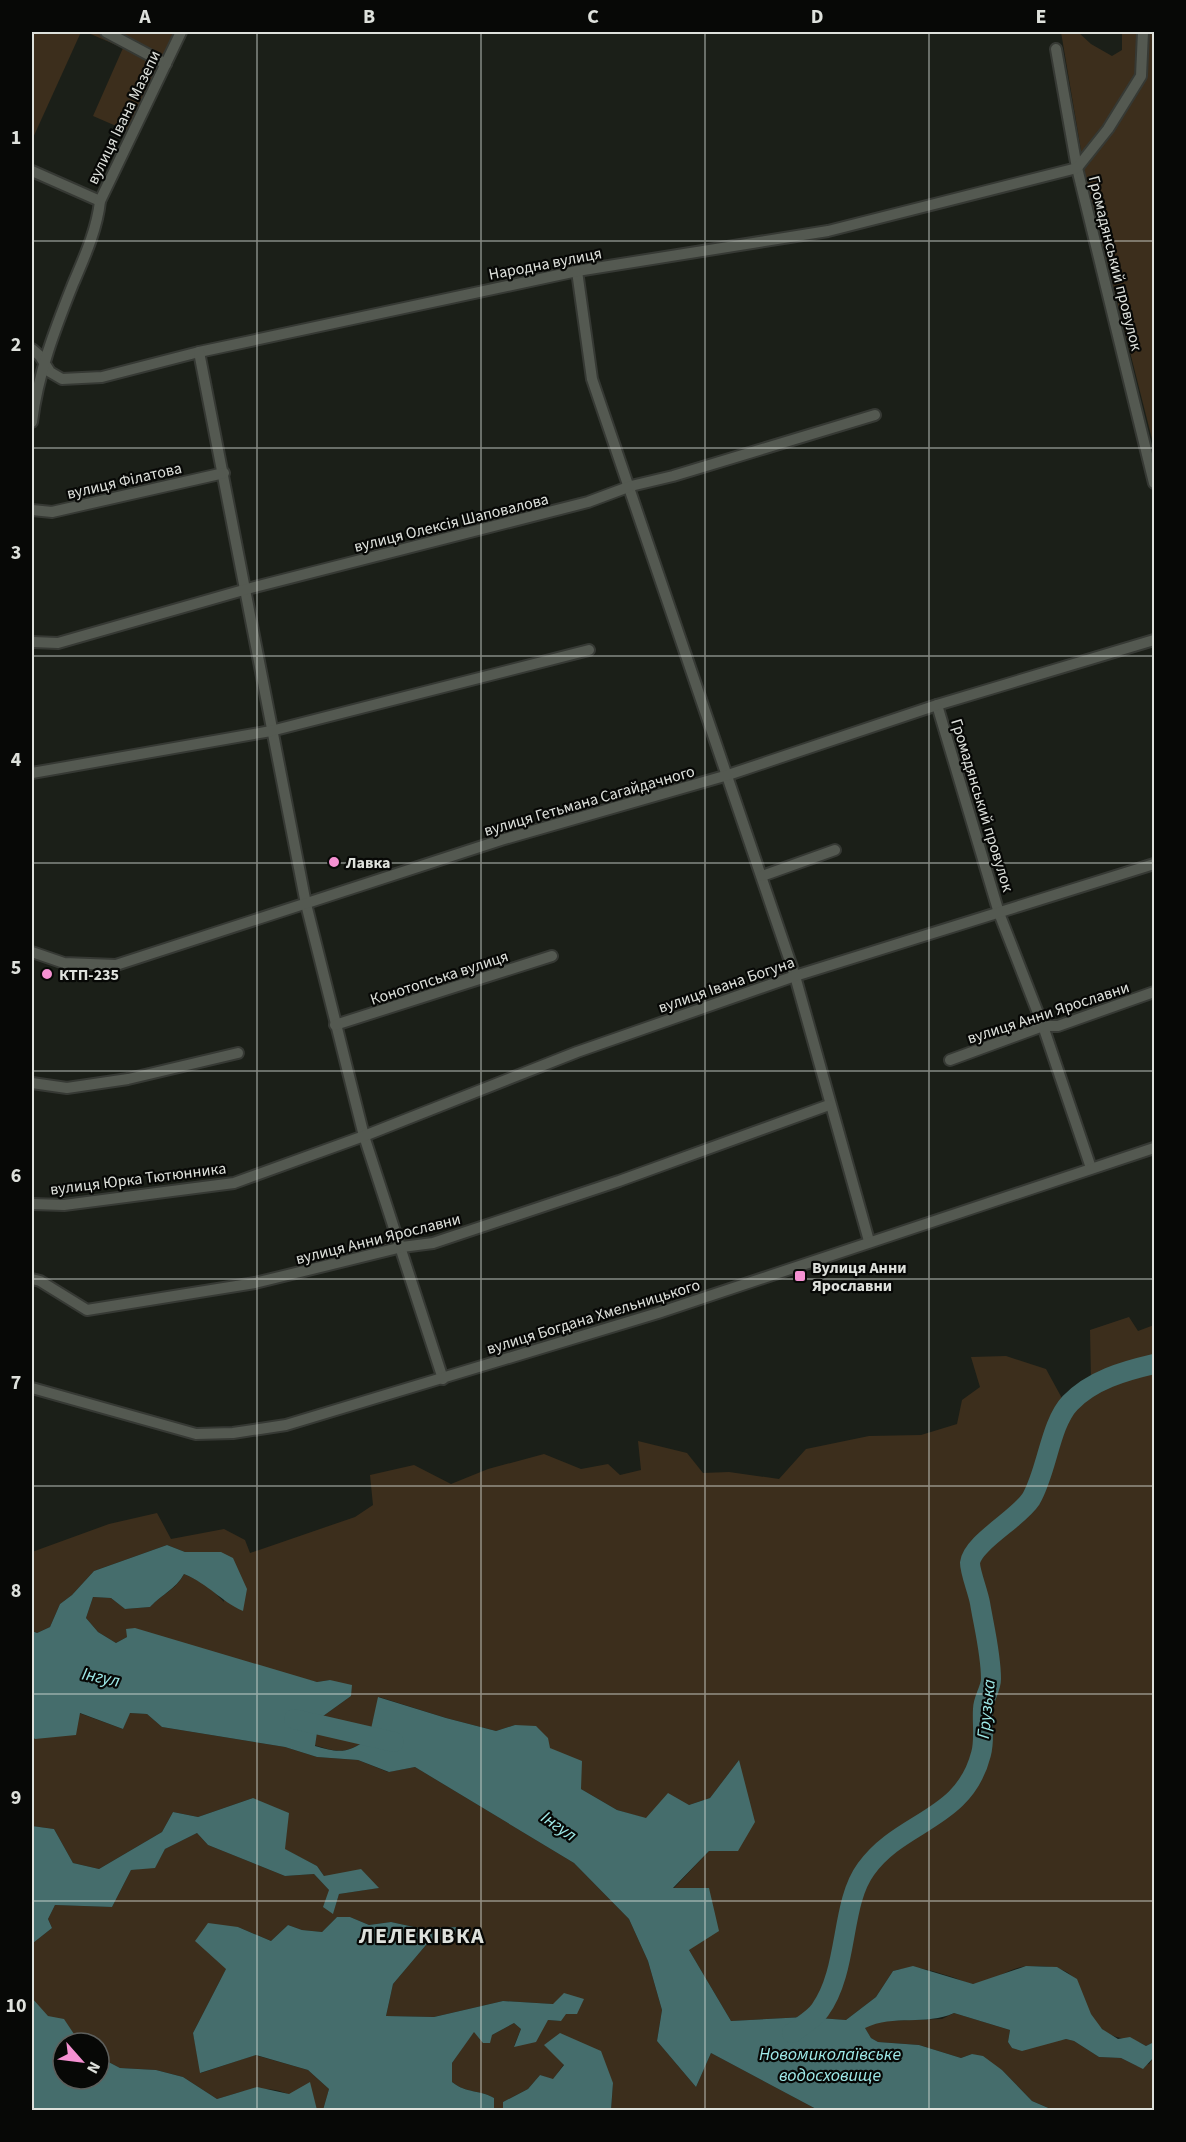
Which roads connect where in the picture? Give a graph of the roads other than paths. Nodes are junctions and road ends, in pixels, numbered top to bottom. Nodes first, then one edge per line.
1 (106, 32) edge
2 (181, 32) edge
3 (1143, 32) edge
4 (1056, 49) dead end
5 (166, 64) junction
6 (1077, 168) junction
7 (32, 171) edge
8 (100, 201) junction
9 (577, 271) junction
10 (32, 349) edge
11 (199, 352) junction
12 (44, 362) junction
13 (875, 415) dead end
14 (32, 422) edge
15 (224, 473) junction
16 (1155, 483) edge
17 (631, 486) junction
18 (32, 510) edge
19 (247, 589) junction
20 (1155, 640) edge
21 (32, 642) edge
22 (589, 650) dead end
23 (937, 705) junction
24 (271, 731) junction
25 (32, 773) edge
26 (728, 775) junction
27 (835, 850) dead end
28 (1155, 864) edge
29 (762, 876) junction
30 (306, 904) junction
31 (999, 913) junction
32 (32, 952) edge
33 (552, 956) dead end
34 (795, 976) junction
35 (1155, 992) edge
36 (335, 1026) junction
37 (1042, 1026) junction
38 (238, 1053) dead end
39 (950, 1060) dead end
40 (32, 1083) edge
41 (829, 1105) junction
42 (364, 1136) junction
43 (1155, 1148) edge
44 (315, 1153) joint
45 (1091, 1168) junction
46 (32, 1204) edge
47 (869, 1241) junction
48 (402, 1247) junction
49 (32, 1279) edge
50 (443, 1379) junction
51 (32, 1388) edge

1 - 5 street
2 - 5 street, вулиця Івана Мазепи
3 - 6 street
4 - 6 street, Громадянський провулок
5 - 8 street, вулиця Івана Мазепи
6 - 9 street, Народна вулиця
6 - 16 street, Громадянський провулок
7 - 8 street
8 - 12 street, вулиця Івана Мазепи
9 - 11 street, Народна вулиця
9 - 17 street
10 - 12 street, Народна вулиця
11 - 12 street, Народна вулиця
11 - 15 street
12 - 14 street, вулиця Івана Мазепи
13 - 17 street, вулиця Олексія Шаповалова
15 - 18 street, вулиця Філатова
15 - 19 street
17 - 19 street, вулиця Олексія Шаповалова
17 - 26 street
19 - 21 street, вулиця Олексія Шаповалова
19 - 24 street
20 - 23 street, вулиця Гетьмана Сагайдачного
22 - 24 street
23 - 26 street, вулиця Гетьмана Сагайдачного
23 - 31 street, Громадянський провулок
24 - 25 street
24 - 30 street
26 - 29 street
26 - 30 street, вулиця Гетьмана Сагайдачного
27 - 29 street
28 - 31 street, вулиця Івана Богуна
29 - 34 street
30 - 32 street, вулиця Гетьмана Сагайдачного
30 - 36 street
31 - 34 street, вулиця Івана Богуна
31 - 37 street, Громадянський провулок
33 - 36 street, Конотопська вулиця
34 - 41 street
34 - 42 street, вулиця Івана Богуна
35 - 37 street, вулиця Анни Ярославни
36 - 42 street
37 - 39 street, вулиця Анни Ярославни
37 - 45 street, Громадянський провулок
38 - 40 street
41 - 47 street
41 - 48 street, вулиця Анни Ярославни
42 - 44 street, вулиця Івана Богуна
42 - 48 street
43 - 45 street, вулиця Богдана Хмельницького
44 - 46 street, вулиця Юрка Тютюнника
45 - 47 street, вулиця Богдана Хмельницького
47 - 50 street, вулиця Богдана Хмельницького
48 - 49 street, вулиця Анни Ярославни
48 - 50 street
50 - 51 street, вулиця Богдана Хмельницького

